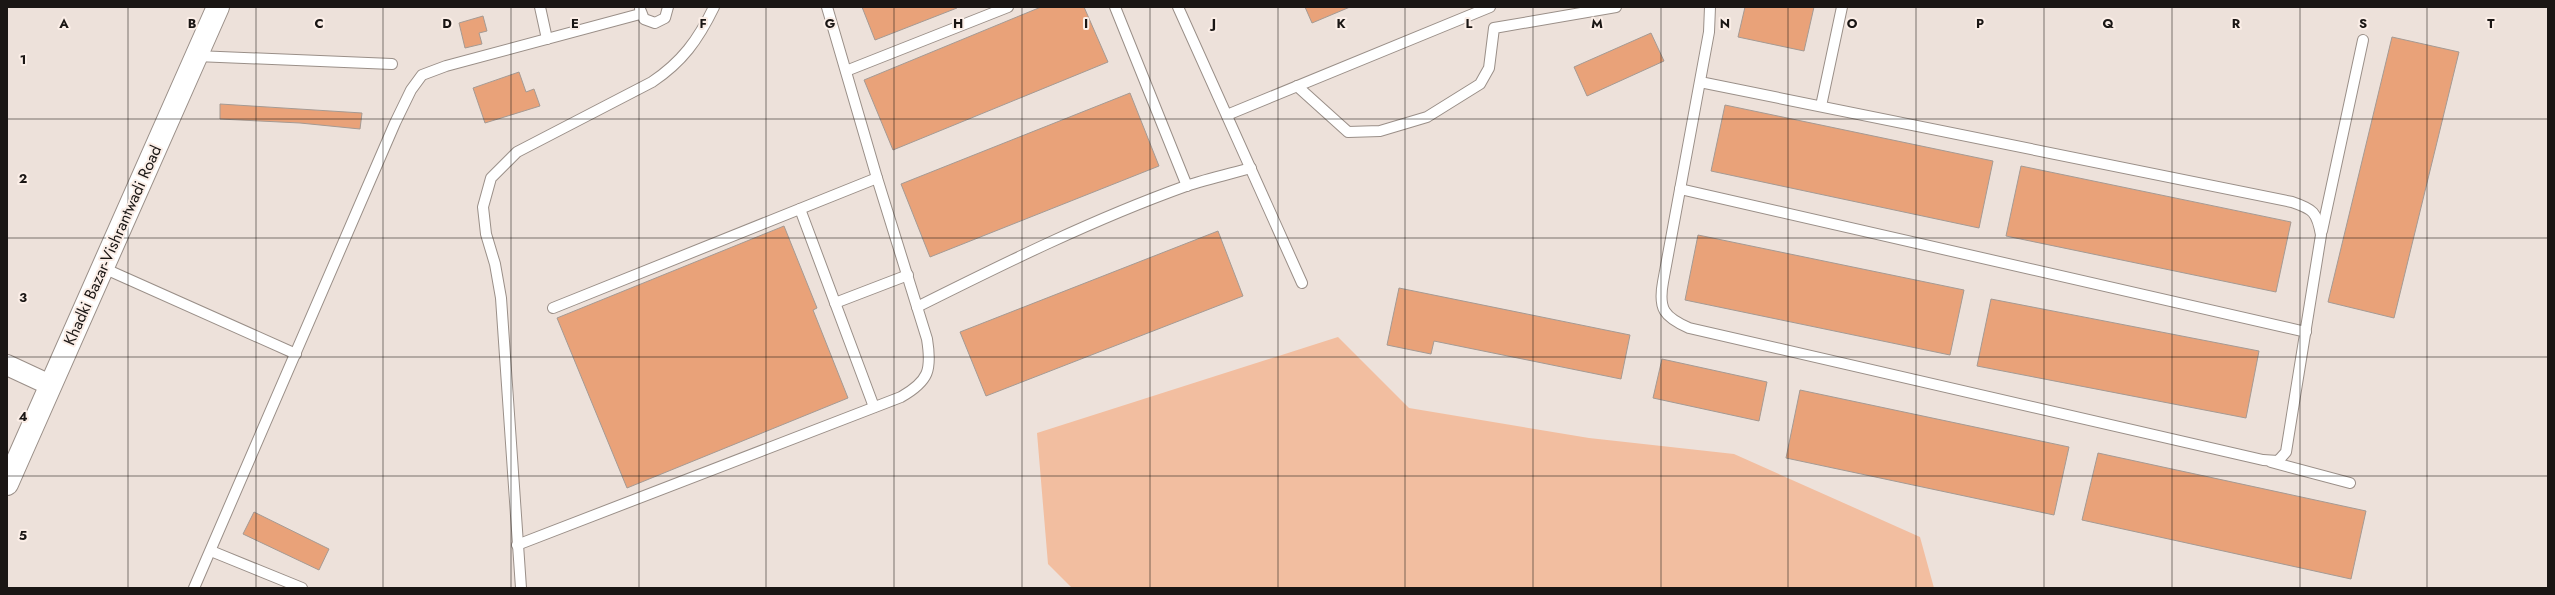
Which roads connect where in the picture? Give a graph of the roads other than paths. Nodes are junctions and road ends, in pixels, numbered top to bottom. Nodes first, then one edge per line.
1 (218, 7) edge
2 (540, 7) edge
3 (668, 7) edge
4 (714, 7) edge
5 (827, 7) edge
6 (1008, 7) edge
7 (1115, 7) edge
8 (1178, 7) edge
9 (1490, 7) edge
10 (1616, 7) edge
11 (1710, 7) edge
12 (1842, 7) edge
13 (640, 10) edge
14 (547, 38) junction
15 (2363, 40) dead end
16 (196, 56) junction
17 (392, 64) dead end
18 (846, 71) junction
19 (1700, 82) junction
20 (1297, 86) junction
21 (1821, 106) junction
22 (1227, 115) junction
23 (1251, 168) junction
24 (877, 178) junction
25 (1187, 186) junction
26 (1680, 189) junction
27 (800, 209) junction
28 (2321, 235) junction
29 (101, 267) junction
30 (908, 276) junction
31 (1302, 283) dead end
32 (835, 303) junction
33 (917, 307) junction
34 (553, 308) dead end
35 (2306, 332) junction
36 (296, 354) junction
37 (7, 365) edge
38 (50, 385) junction
39 (874, 407) junction
40 (2263, 460) junction
41 (2350, 483) dead end
42 (7, 484) edge
43 (517, 545) junction
44 (211, 551) junction
45 (194, 588) edge
46 (302, 588) edge
47 (521, 588) edge

1 - 16 street, Khadki Bazar-Vishrantwadi Road
2 - 14 lane
3 - 13 lane
4 - 43 lane
5 - 18 lane
6 - 18 lane
7 - 25 lane
8 - 22 lane
9 - 20 lane
10 - 20 lane
11 - 19 lane
12 - 21 lane
13 - 14 lane
14 - 36 lane
15 - 28 lane
16 - 17 lane
16 - 29 street, Khadki Bazar-Vishrantwadi Road
18 - 24 lane
19 - 21 lane
19 - 26 lane
20 - 22 lane
21 - 28 lane
22 - 23 lane
23 - 25 lane
23 - 31 lane
24 - 27 lane
24 - 30 lane
25 - 33 lane
26 - 35 lane
26 - 40 lane
27 - 32 lane
27 - 34 lane
28 - 35 lane
29 - 36 lane
29 - 38 street, Khadki Bazar-Vishrantwadi Road
30 - 32 lane
30 - 33 lane
32 - 39 lane
33 - 39 lane
35 - 40 lane
36 - 44 lane
37 - 38 street
38 - 42 street, Khadki Bazar-Vishrantwadi Road
39 - 43 lane
40 - 41 lane
43 - 47 lane
44 - 45 lane
44 - 46 lane

